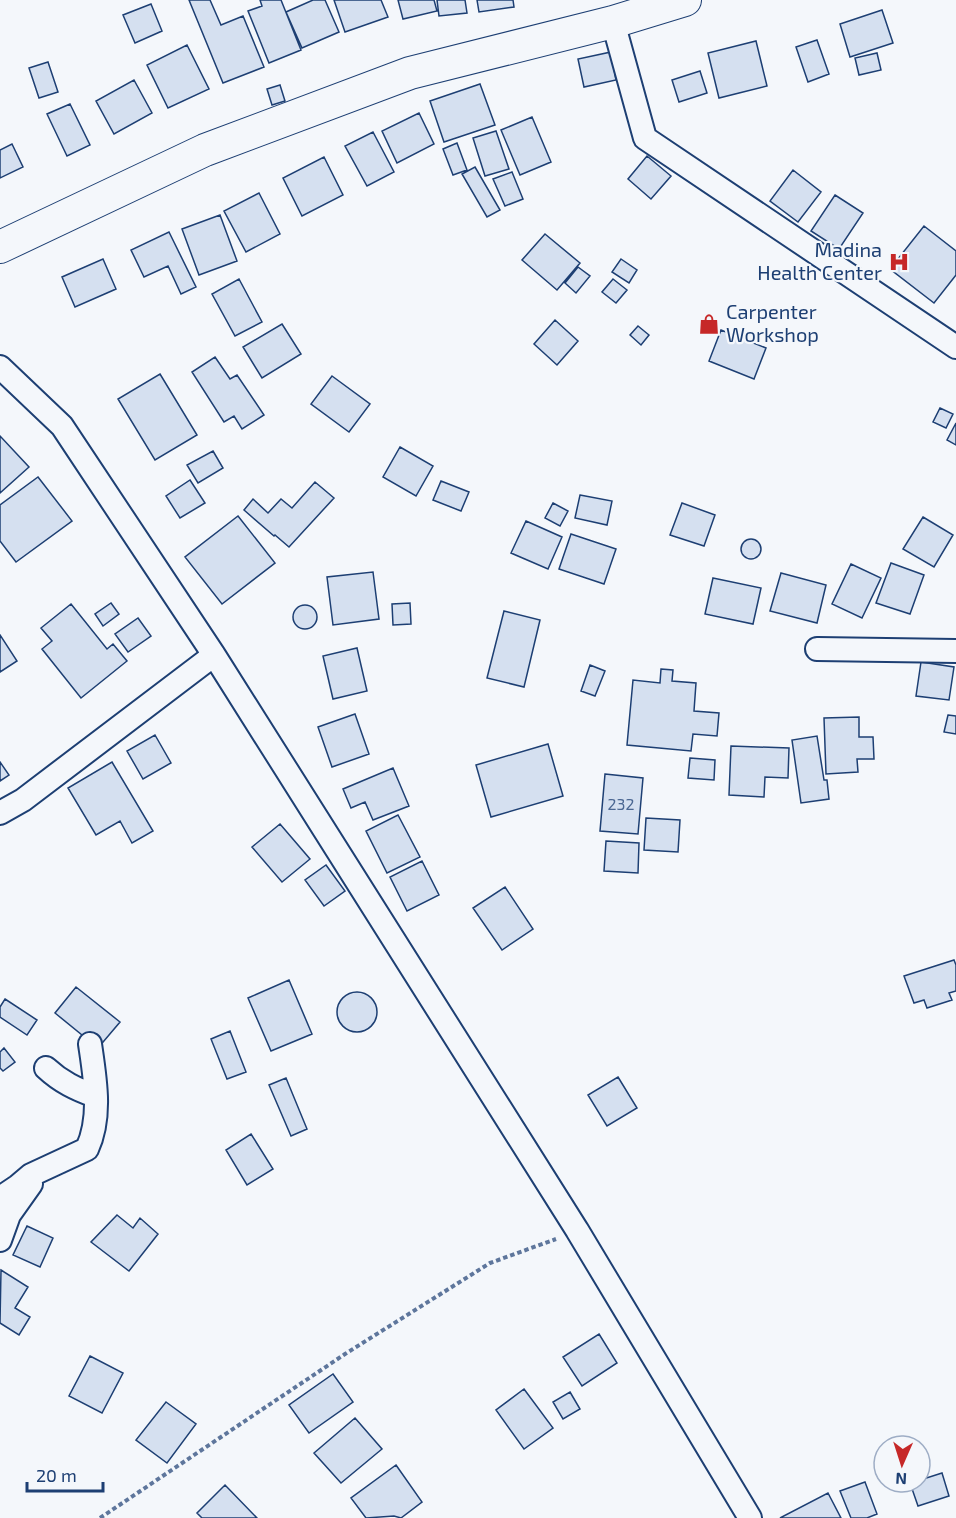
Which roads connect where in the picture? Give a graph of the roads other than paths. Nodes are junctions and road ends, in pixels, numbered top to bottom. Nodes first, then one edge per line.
1 (685, 0) edge
2 (614, 22) junction
3 (0, 247) edge
4 (956, 347) edge
5 (0, 367) edge
6 (817, 649) dead end
7 (956, 651) edge
8 (214, 655) junction
9 (0, 813) edge
10 (90, 1044) dead end
11 (46, 1068) dead end
12 (95, 1096) junction
13 (3, 1203) edge
14 (0, 1240) edge
15 (750, 1518) edge

1 - 2 main road
2 - 3 main road
2 - 4 street
5 - 8 street
6 - 7 street
8 - 9 street
8 - 15 street
10 - 12 street
11 - 12 street
12 - 13 street
13 - 14 street

